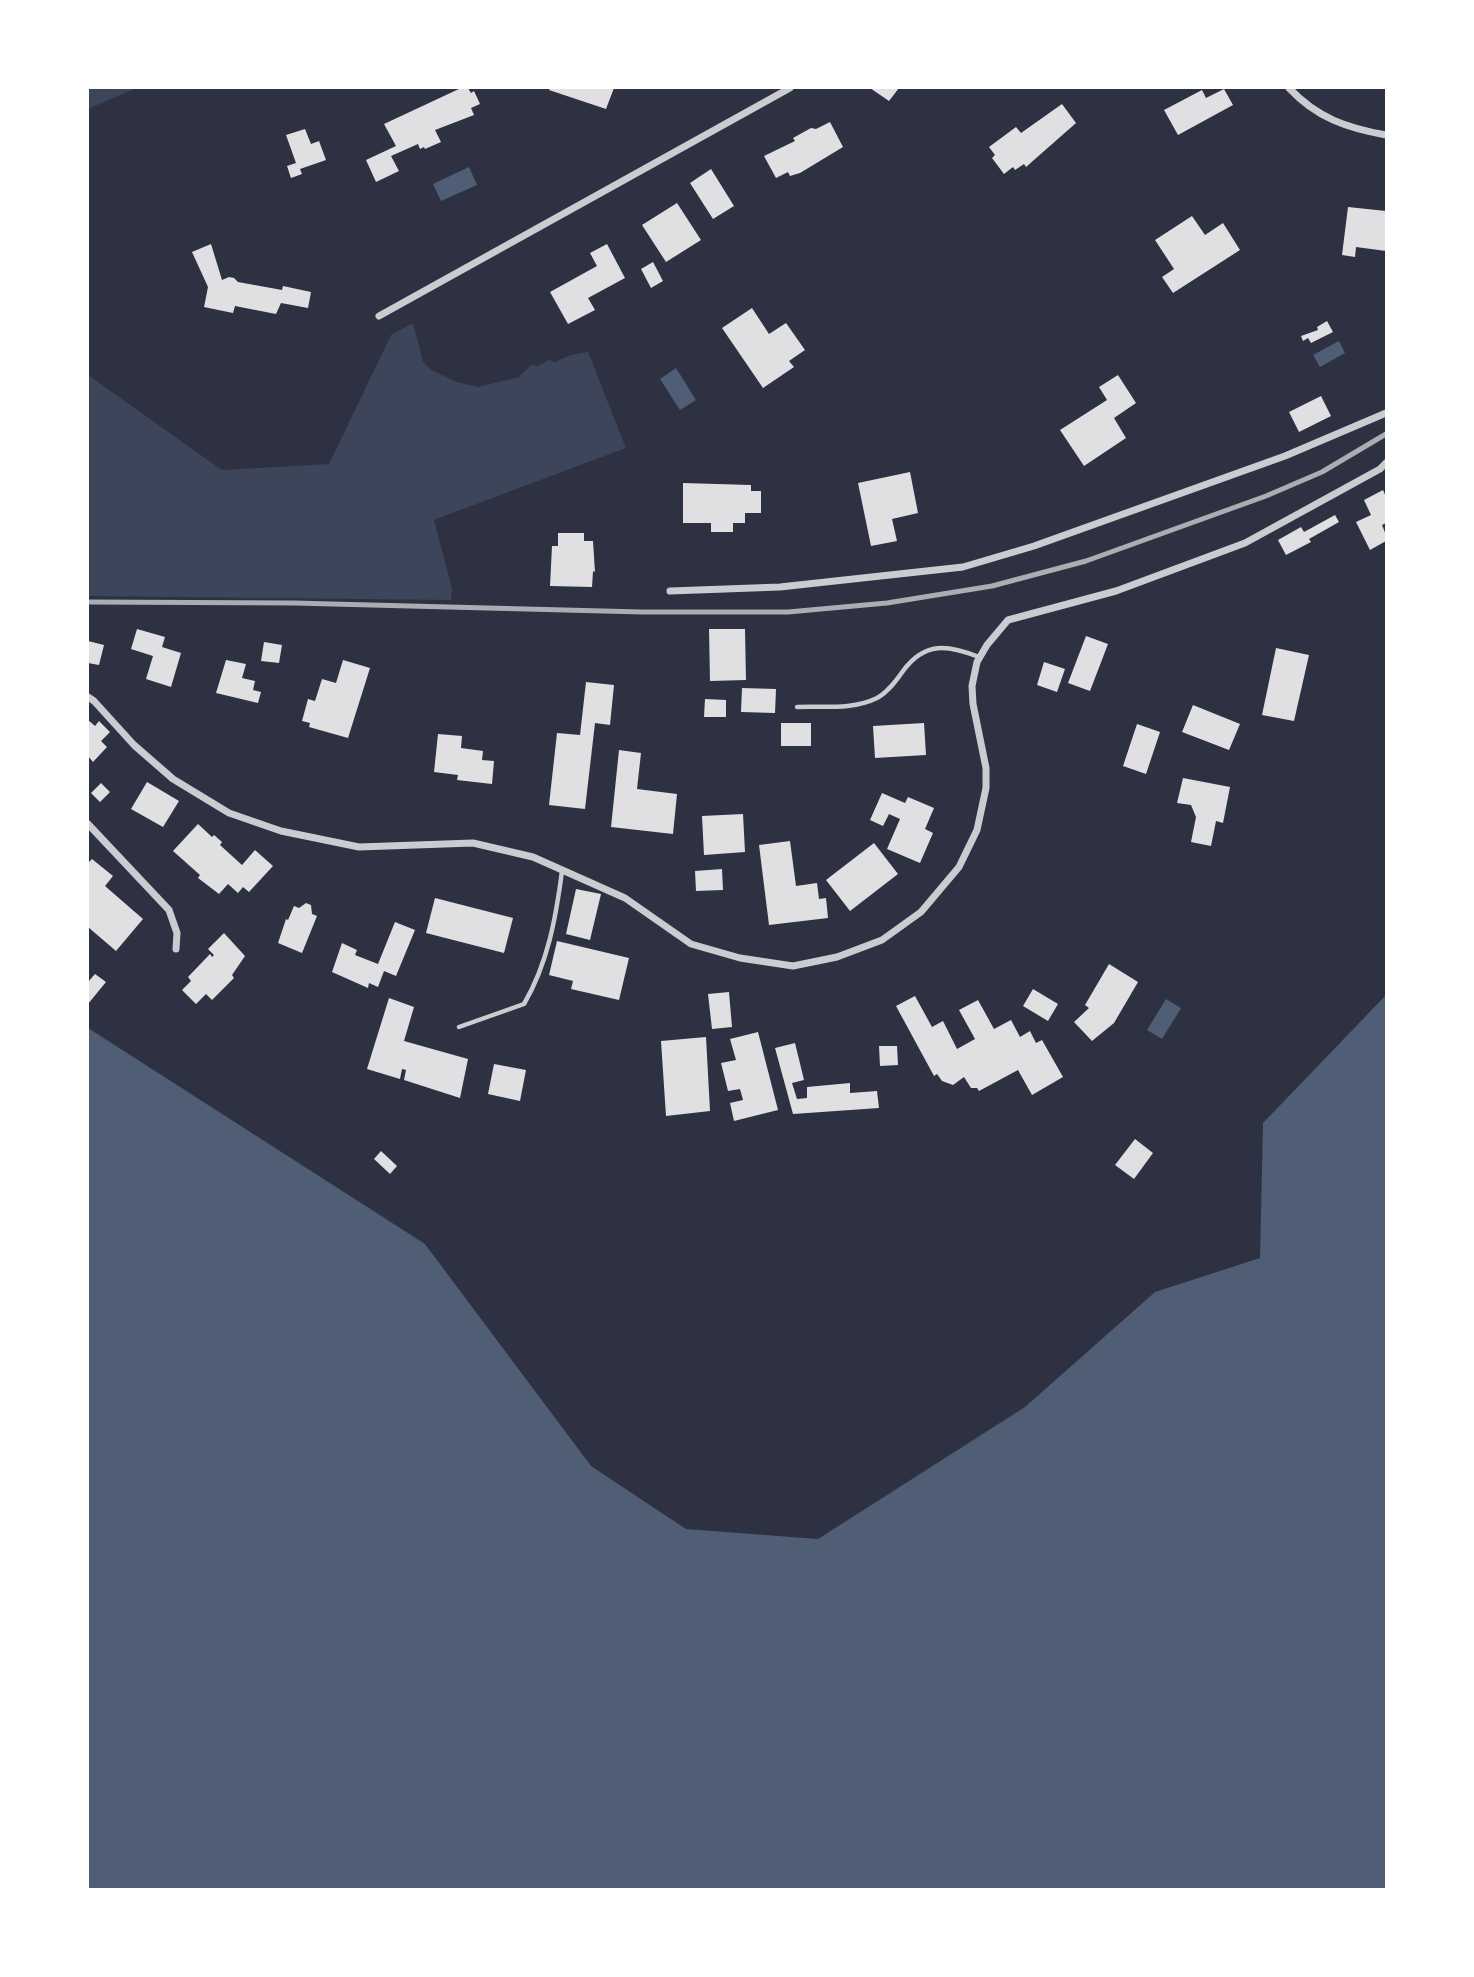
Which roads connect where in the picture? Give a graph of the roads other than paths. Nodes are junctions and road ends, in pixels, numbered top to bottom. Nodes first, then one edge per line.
1 (790, 88) edge
2 (1289, 88) edge
3 (1387, 135) edge
4 (379, 316) dead end
5 (1387, 413) edge
6 (1387, 463) edge
7 (670, 591) dead end
8 (980, 657) junction
9 (88, 697) edge
10 (797, 706) dead end
11 (88, 824) edge
12 (562, 870) junction
13 (176, 950) dead end
14 (459, 1027) dead end

1 - 4 street
2 - 3 street
5 - 7 street
6 - 8 street
8 - 10 lane
8 - 12 street
9 - 12 street
11 - 13 street
12 - 14 lane

